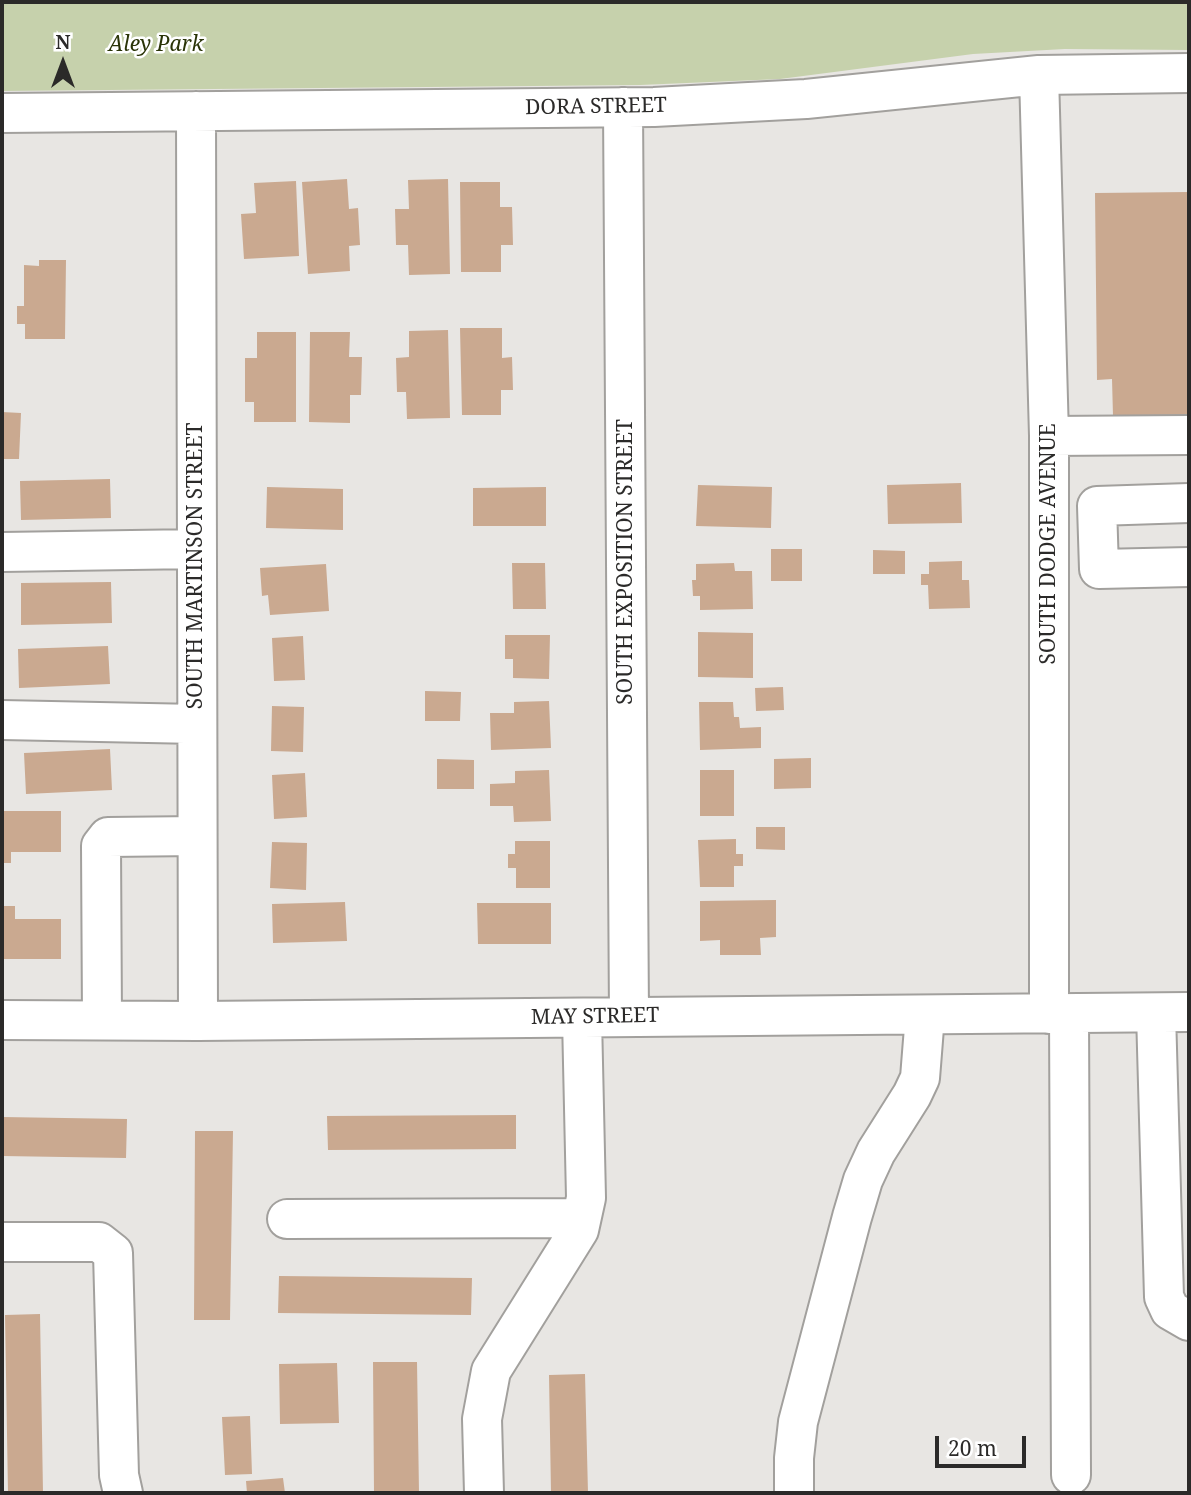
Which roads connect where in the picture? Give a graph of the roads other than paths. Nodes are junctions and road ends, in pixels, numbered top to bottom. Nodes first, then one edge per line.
1 (1189, 73) edge
2 (1039, 75) junction
3 (623, 107) junction
4 (195, 111) junction
5 (2, 113) edge
6 (1189, 435) edge
7 (1049, 436) junction
8 (1189, 503) edge
9 (1049, 506) junction
10 (1097, 506) junction
11 (196, 549) junction
12 (2, 552) edge
13 (1189, 567) edge
14 (2, 720) edge
15 (197, 724) junction
16 (197, 836) junction
17 (1173, 1012) edge
18 (1059, 1014) junction
19 (925, 1015) junction
20 (629, 1017) junction
21 (582, 1018) junction
22 (102, 1019) junction
23 (2, 1020) edge
24 (198, 1021) junction
25 (581, 1218) junction
26 (287, 1219) dead end
27 (2, 1242) edge
28 (1189, 1321) edge
29 (1070, 1475) dead end
30 (123, 1493) edge
31 (484, 1493) edge
32 (794, 1493) edge

1 - 2 street, DORA STREET
2 - 3 street, DORA STREET
2 - 7 street, SOUTH DODGE AVENUE
3 - 4 street, DORA STREET
3 - 20 street, SOUTH EXPOSITION STREET
4 - 5 street, DORA STREET
4 - 11 street, SOUTH MARTINSON STREET
6 - 7 street
7 - 9 street, SOUTH DODGE AVENUE
8 - 10 street
9 - 10 street
9 - 18 street, SOUTH DODGE AVENUE
10 - 13 street
11 - 12 street
11 - 15 street, SOUTH MARTINSON STREET
14 - 15 street
15 - 16 street, SOUTH MARTINSON STREET
16 - 22 street
16 - 24 street, SOUTH MARTINSON STREET
17 - 18 street, MAY STREET
17 - 28 street
18 - 19 street, MAY STREET
18 - 29 street, SOUTH DODGE AVENUE
19 - 20 street, MAY STREET
19 - 32 street
20 - 21 street, MAY STREET
21 - 24 street, MAY STREET
21 - 25 street
22 - 23 street, MAY STREET
22 - 24 street, MAY STREET
25 - 26 street
25 - 31 street
27 - 30 street

